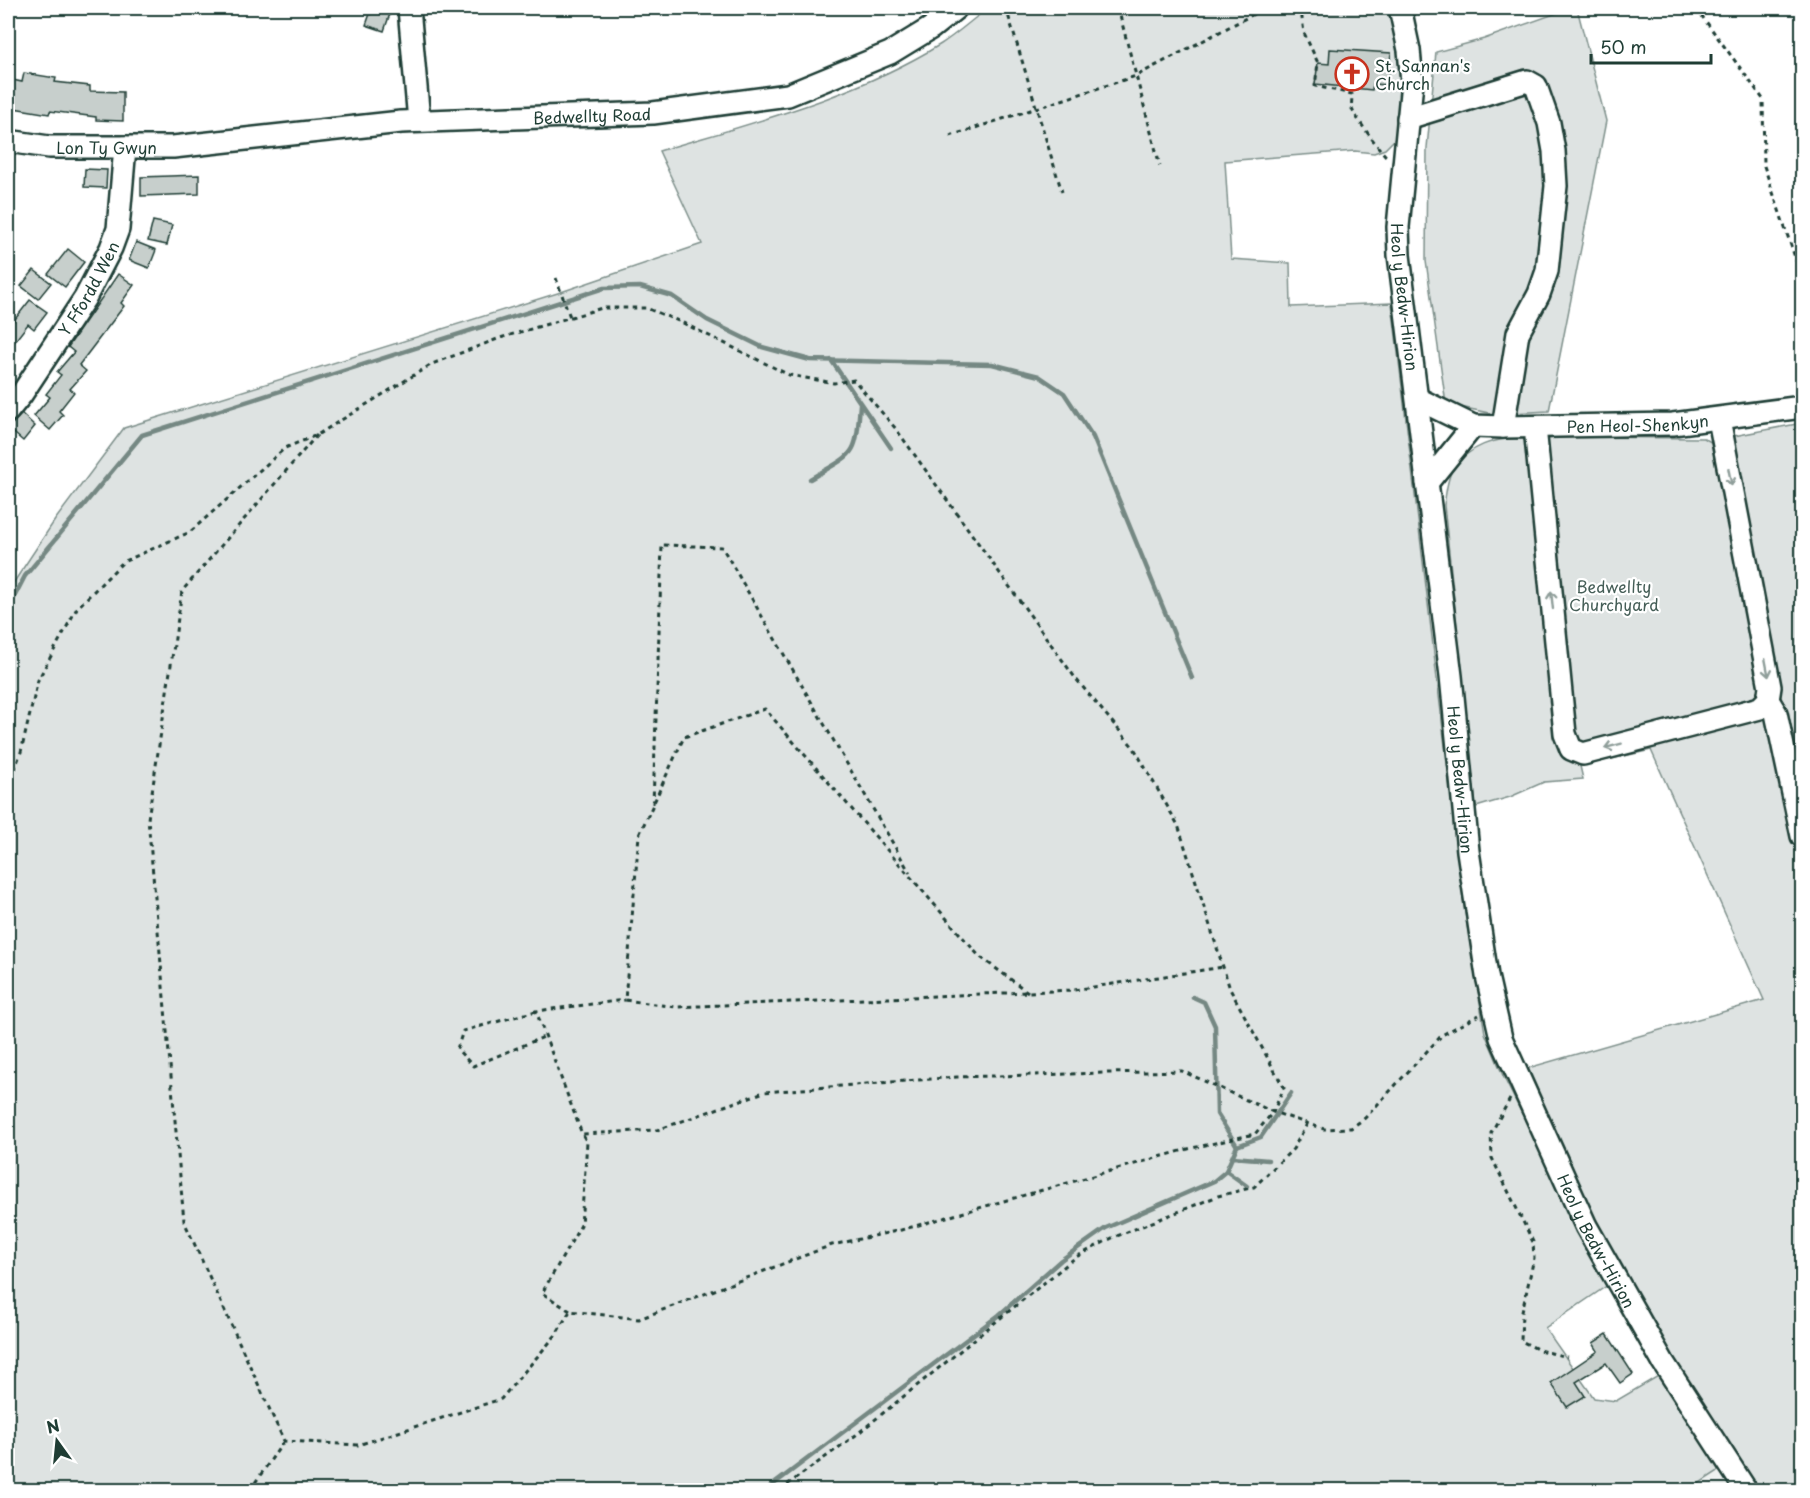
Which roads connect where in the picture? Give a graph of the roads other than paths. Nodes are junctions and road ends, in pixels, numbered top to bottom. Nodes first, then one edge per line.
1 (409, 8) edge
2 (956, 8) edge
3 (1400, 8) edge
4 (1408, 118) junction
5 (419, 121) junction
6 (8, 141) edge
7 (206, 144) joint
8 (125, 147) junction
9 (1418, 399) junction
10 (1803, 407) edge
11 (8, 411) edge
12 (1719, 420) junction
13 (1473, 426) junction
14 (1503, 427) junction
15 (1535, 427) junction
16 (1427, 483) junction
17 (1768, 700) junction
18 (1803, 836) edge
19 (1746, 1491) edge

1 - 5 street
2 - 5 street, Bedwellty Road
3 - 4 street, Heol y Bedw-Hirion
4 - 9 street, Heol y Bedw-Hirion
4 - 14 street
5 - 7 street, Bedwellty Road
6 - 8 street, Lon Ty Gwyn
7 - 8 street, Lon Ty Gwyn
8 - 11 street, Y Ffordd Wen
9 - 13 street, Pen Heol-Shenkyn
9 - 16 street, Heol y Bedw-Hirion
10 - 12 street, Pen Heol-Shenkyn
12 - 15 street, Pen Heol-Shenkyn
12 -> 17 street
13 - 14 street, Pen Heol-Shenkyn
13 - 16 street
14 - 15 street, Pen Heol-Shenkyn
17 -> 15 street
16 - 19 street, Heol y Bedw-Hirion
17 - 18 street

